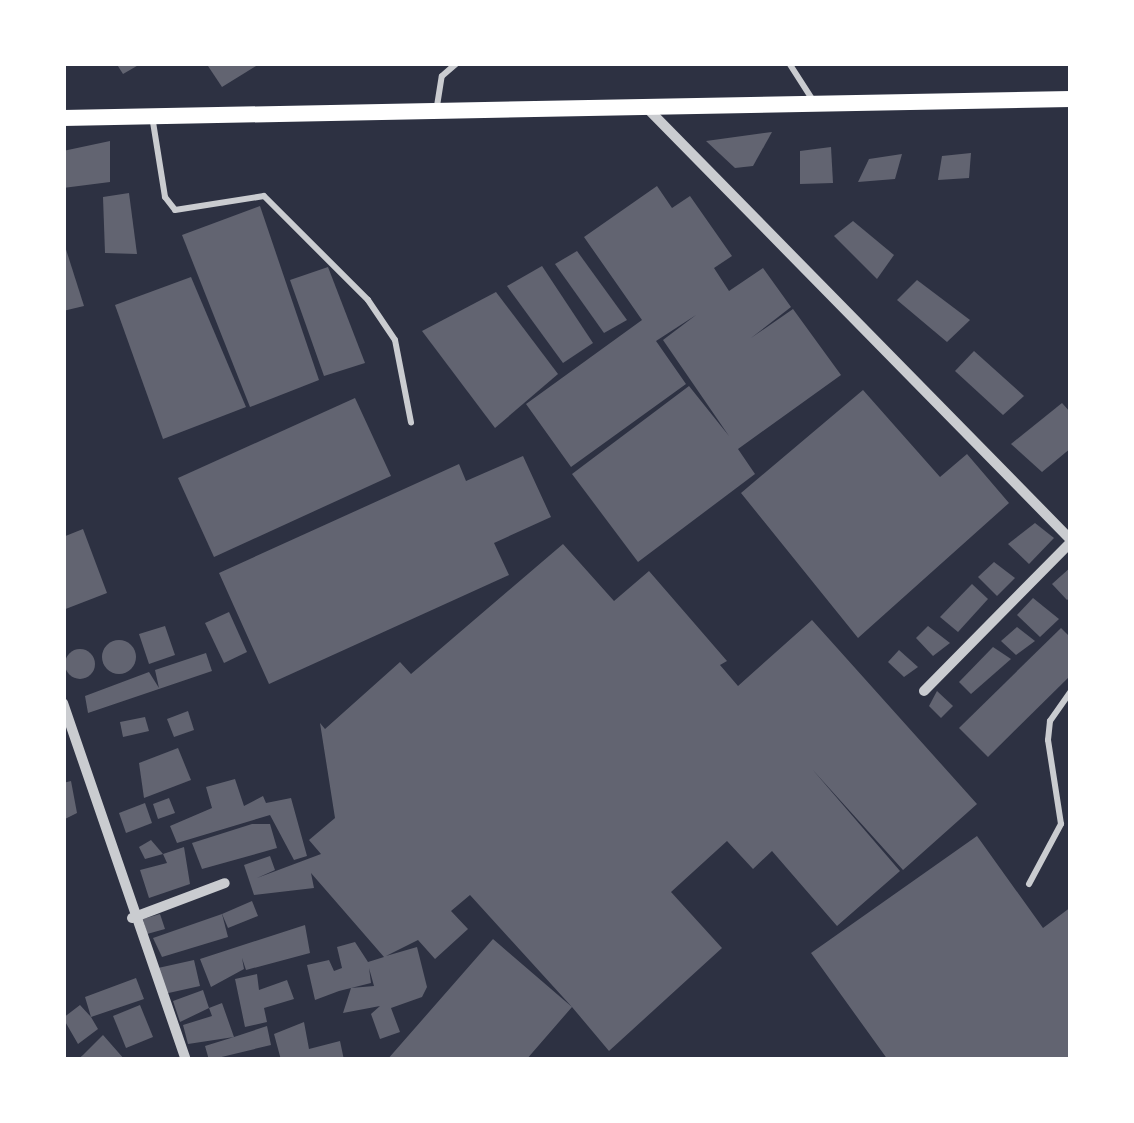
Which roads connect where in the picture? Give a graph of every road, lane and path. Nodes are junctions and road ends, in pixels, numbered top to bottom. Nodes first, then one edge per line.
1 (457, 63) edge
2 (789, 63) edge
3 (1071, 100) edge
4 (814, 102) junction
5 (644, 105) junction
6 (437, 106) junction
7 (63, 118) edge
8 (152, 118) junction
9 (411, 422) dead end
10 (1071, 541) edge
11 (924, 691) dead end
12 (1071, 691) edge
13 (63, 703) edge
14 (225, 884) dead end
15 (1029, 884) dead end
16 (132, 917) junction
17 (186, 1060) edge

1 - 6 lane
2 - 4 lane
3 - 4 main road
4 - 5 main road
5 - 6 main road
5 - 10 street
6 - 8 main road
7 - 8 main road
8 - 9 lane
10 - 11 street
12 - 15 lane
13 - 16 street
14 - 16 street
16 - 17 street

